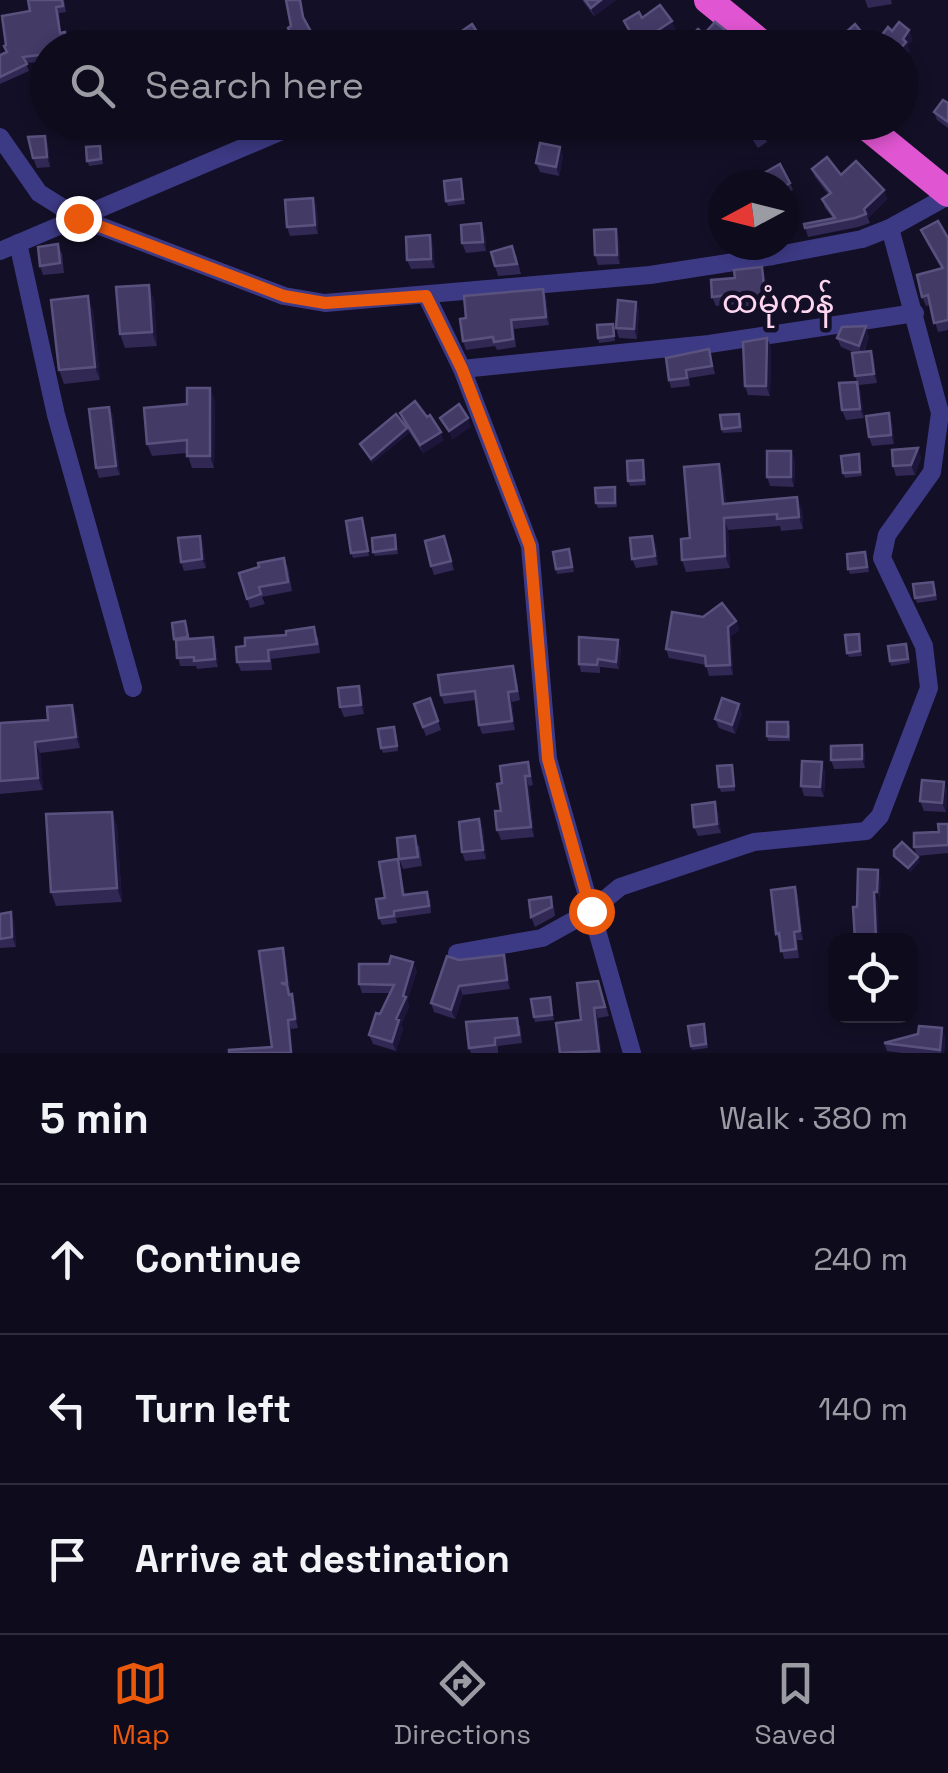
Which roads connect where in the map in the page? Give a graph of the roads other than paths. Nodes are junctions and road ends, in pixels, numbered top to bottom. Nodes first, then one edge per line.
1 (708, 0) edge
2 (745, 30) edge
3 (0, 137) edge
4 (261, 140) edge
5 (883, 140) edge
6 (948, 194) edge
7 (78, 218) junction
8 (890, 228) junction
9 (18, 243) junction
10 (0, 250) edge
11 (426, 296) junction
12 (914, 312) junction
13 (462, 369) junction
14 (133, 688) dead end
15 (591, 911) junction
16 (457, 952) dead end
17 (632, 1053) edge

1 - 2 highway
3 - 7 street
4 - 7 street
5 - 6 highway
6 - 8 street
7 - 9 street
7 - 11 street
8 - 11 street
8 - 12 street
9 - 10 street
9 - 14 street
11 - 13 street
12 - 13 street
12 - 15 street
13 - 15 street
15 - 16 street
15 - 17 street

